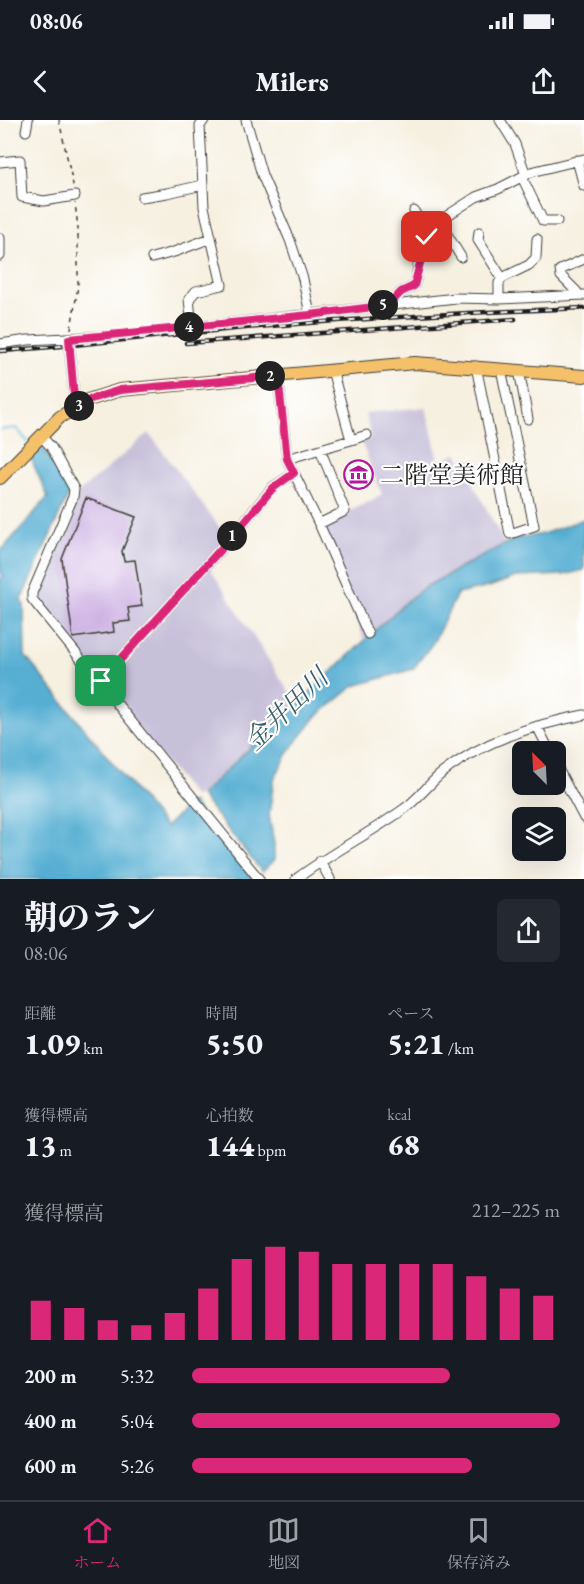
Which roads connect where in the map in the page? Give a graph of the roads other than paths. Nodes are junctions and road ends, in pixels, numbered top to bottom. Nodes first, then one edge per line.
1 (28, 120) edge
2 (204, 120) edge
3 (246, 120) edge
4 (500, 120) edge
5 (26, 131) dead end
6 (581, 160) edge
7 (0, 162) edge
8 (524, 176) junction
9 (203, 185) junction
10 (584, 186) edge
11 (75, 196) road end
12 (142, 197) dead end
13 (414, 211) dead end
14 (439, 221) junction
15 (557, 221) dead end
16 (425, 230) junction
17 (479, 232) dead end
18 (0, 238) edge
19 (211, 238) junction
20 (537, 239) dead end
21 (0, 256) edge
22 (461, 257) dead end
23 (152, 258) dead end
24 (584, 259) edge
25 (502, 278) junction
26 (580, 295) edge
27 (499, 299) junction
28 (389, 305) junction
29 (310, 315) junction
30 (192, 327) junction
31 (69, 339) junction
32 (0, 344) edge
33 (476, 366) junction
34 (501, 369) junction
35 (332, 370) junction
36 (519, 370) junction
37 (278, 376) junction
38 (584, 376) edge
39 (75, 408) junction
40 (528, 419) dead end
41 (367, 435) dead end
42 (41, 436) junction
43 (351, 440) junction
44 (320, 449) junction
45 (287, 459) junction
46 (294, 473) junction
47 (0, 478) edge
48 (319, 524) junction
49 (368, 634) dead end
50 (101, 681) junction
51 (584, 715) edge
52 (537, 726) junction
53 (544, 741) edge
54 (566, 784) edge
55 (584, 818) edge
56 (320, 861) junction
57 (259, 879) edge
58 (296, 879) edge
59 (330, 879) edge

1 - 5 street
2 - 9 street
3 - 29 street
4 - 8 street
6 - 8 street
6 - 10 street
7 - 11 street
8 - 14 street
8 - 15 street
9 - 12 street
9 - 19 street
13 - 16 street
14 - 16 street
14 - 22 street
16 - 28 street
17 - 25 street
18 - 21 street
19 - 23 street
19 - 30 street
20 - 25 street
24 - 26 street
25 - 27 street
26 - 27 street
27 - 28 street
28 - 29 street
29 - 30 street
30 - 31 street
31 - 32 street
31 - 39 street
33 - 34 main road
33 - 34 street
33 - 35 main road
34 - 36 main road
35 - 37 main road
35 - 43 street
36 - 38 main road
36 - 40 street
37 - 39 main road
37 - 45 street
39 - 42 main road
41 - 43 street
42 - 47 main road
42 - 50 street
43 - 44 street
44 - 45 street
44 - 48 street
45 - 46 street
46 - 48 street
46 - 50 street
48 - 49 street
50 - 57 street
51 - 52 street
52 - 53 street
52 - 56 street
54 - 55 street
56 - 58 street
56 - 59 street

